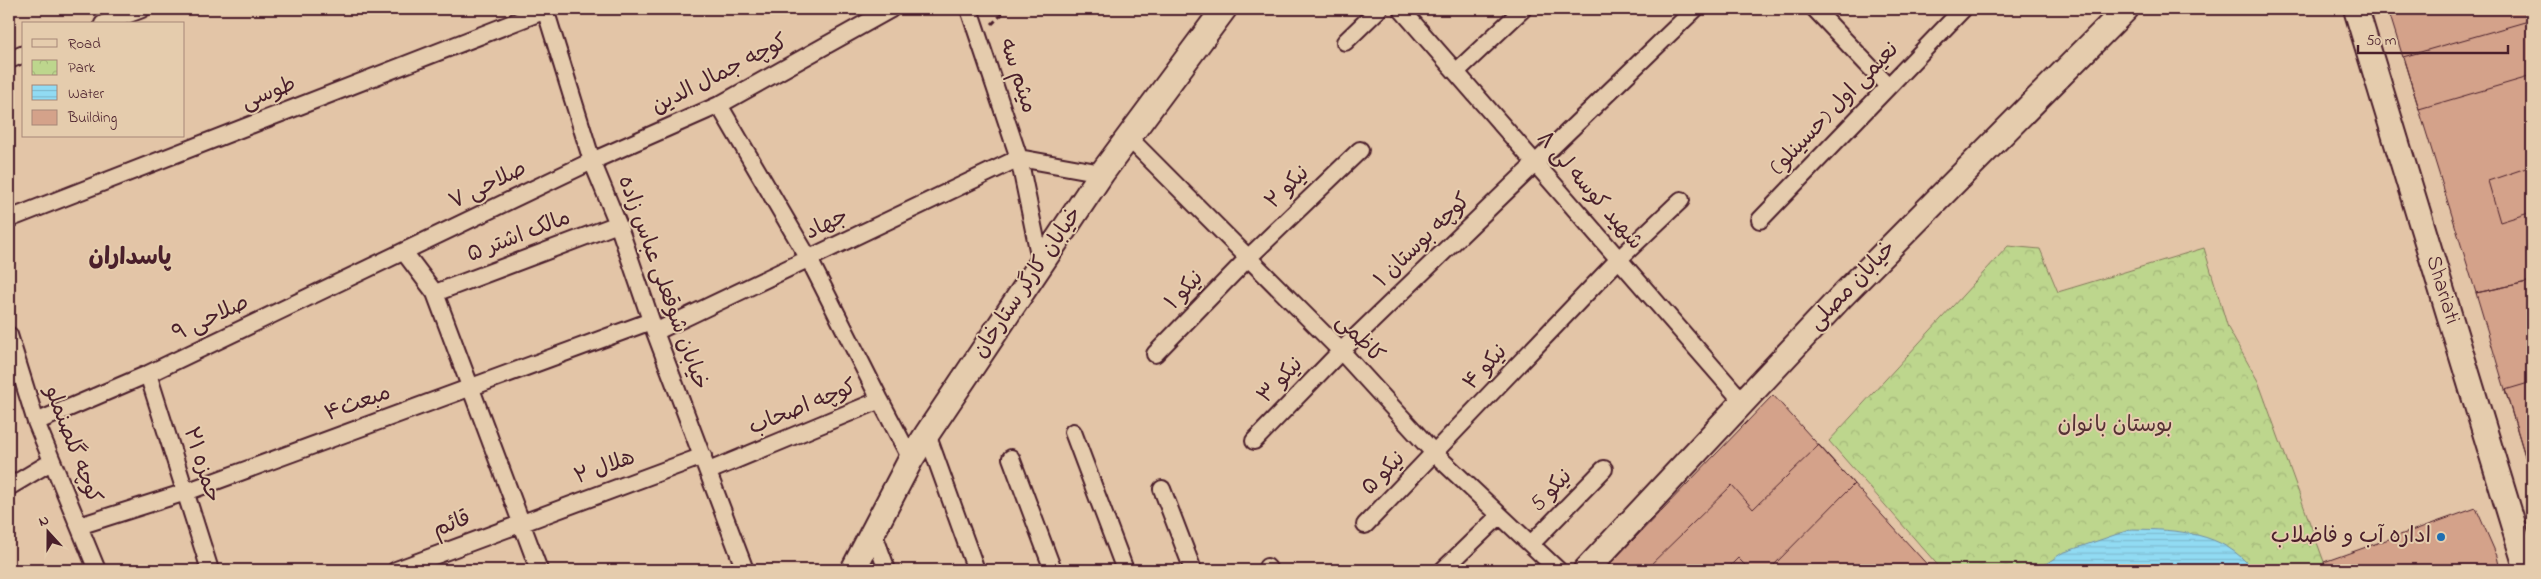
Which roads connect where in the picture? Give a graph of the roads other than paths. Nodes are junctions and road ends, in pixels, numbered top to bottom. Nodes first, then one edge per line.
1 (142, 9) edge
2 (546, 9) edge
3 (891, 9) edge
4 (969, 9) edge
5 (1224, 9) edge
6 (1379, 9) edge
7 (1401, 9) edge
8 (1523, 9) edge
9 (1695, 9) edge
10 (1815, 9) edge
11 (1963, 9) edge
12 (2126, 9) edge
13 (2356, 9) edge
14 (108, 22) edge
15 (1345, 42) dead end
16 (22, 55) edge
17 (9, 60) edge
18 (1456, 72) junction
19 (1888, 86) junction
20 (719, 105) junction
21 (1128, 137) junction
22 (1360, 150) dead end
23 (1020, 158) junction
24 (592, 161) junction
25 (1536, 164) junction
26 (1102, 173) junction
27 (1681, 200) dead end
28 (9, 220) edge
29 (1760, 220) dead end
30 (618, 224) junction
31 (404, 252) junction
32 (1248, 258) junction
33 (809, 259) junction
34 (1618, 259) junction
35 (1041, 264) junction
36 (435, 293) junction
37 (653, 327) junction
38 (9, 335) edge
39 (1341, 351) junction
40 (1154, 354) dead end
41 (148, 374) junction
42 (472, 386) junction
43 (880, 400) junction
44 (1743, 402) junction
45 (36, 422) junction
46 (1073, 432) dead end
47 (927, 434) junction
48 (1254, 441) dead end
49 (1435, 454) junction
50 (911, 458) junction
51 (1011, 458) dead end
52 (52, 462) junction
53 (706, 463) junction
54 (1604, 469) dead end
55 (9, 487) edge
56 (1162, 489) dead end
57 (186, 492) junction
58 (1500, 516) junction
59 (523, 522) junction
60 (1365, 525) dead end
61 (79, 526) junction
62 (873, 532) junction
63 (1532, 543) junction
64 (97, 570) edge
65 (210, 570) edge
66 (396, 570) edge
67 (539, 570) edge
68 (745, 570) edge
69 (853, 570) edge
70 (887, 570) edge
71 (976, 570) edge
72 (1053, 570) edge
73 (1125, 570) edge
74 (1193, 570) edge
75 (1443, 570) edge
76 (1558, 570) edge
77 (1586, 570) edge
78 (2527, 570) edge

1 - 14 street
2 - 24 street, خیابان شوقعلی عباس زاده
2 - 28 street, طوسی
3 - 20 street, کوچه جمال الدین
4 - 23 street, میثم سه
5 - 21 street, خیابان کارگر ستارخان
6 - 15 street
7 - 18 street, شهید کوسه لی ۸
8 - 18 street
9 - 25 street, کوچه بوستان ۱
10 - 19 street
11 - 19 street, نعیمی اول (حسینلو)
12 - 44 street, خیابان مصلی
13 - 78 street, Shariati
16 - 17 street
18 - 25 street, شهید کوسه لی ۸
19 - 29 street, نعیمی اول (حسینلو)
20 - 24 street, کوچه جمال الدین
20 - 33 street
21 - 26 street, خیابان کارگر ستارخان
21 - 32 street, کاظمی
22 - 32 street, نیکو ۲
23 - 26 street
23 - 33 street, جهاد
23 - 35 street, میثم سه
24 - 30 street, خیابان شوقعلی عباس زاده
24 - 31 street, صلاحی ۷
25 - 34 street, شهید کوسه لی ۸
25 - 39 street, کوچه بوستان ۱
26 - 35 street, خیابان کارگر ستارخان
27 - 34 street, نیکو ۴
30 - 36 street, مالک اشتر ۵
30 - 37 street, خیابان شوقعلی عباس زاده
31 - 36 street
31 - 41 street, صلاحی ۹
32 - 39 street, کاظمی
32 - 40 street, نیکو ۱
33 - 37 street, جهاد
33 - 43 street
34 - 44 street, شهید کوسه لی ۸
34 - 49 street, نیکو ۴
35 - 47 street, خیابان کارگر ستارخان
36 - 42 street
37 - 42 street, مبعث۴
37 - 53 street, خیابان شوقعلی عباس زاده
38 - 45 street, کوچه گلصنملو
39 - 48 street, نیکو ۳
39 - 49 street, کاظمی
41 - 45 street, صلاحی ۹
41 - 57 street, حمزه ۲۱
42 - 57 street, مبعث۴
42 - 59 street
43 - 50 street, کوچه اصحاب
43 - 53 street, کوچه اصحاب
44 - 77 street, خیابان مصلی
45 - 52 street, کوچه گلصنملو
46 - 73 street
47 - 50 street, خیابان کارگر ستارخان
47 - 71 street
49 - 58 street, کاظمی
49 - 60 street, نیکو ۵
50 - 62 street, خیابان کارگر ستارخان
51 - 72 street
52 - 55 street
52 - 61 street, کوچه گلصنملو
53 - 59 street, هلال ۲
53 - 68 street, خیابان شوقعلی عباس زاده
54 - 63 street, نیکو 5
56 - 74 street
57 - 61 street, مبعث۴
57 - 65 street, حمزه ۲۱
58 - 63 street, کاظمی
58 - 75 street
59 - 66 street, قائم
59 - 67 street
61 - 64 street, کوچه گلصنملو
62 - 69 street, خیابان کارگر ستارخان
62 - 70 street
63 - 76 street, کاظمی

